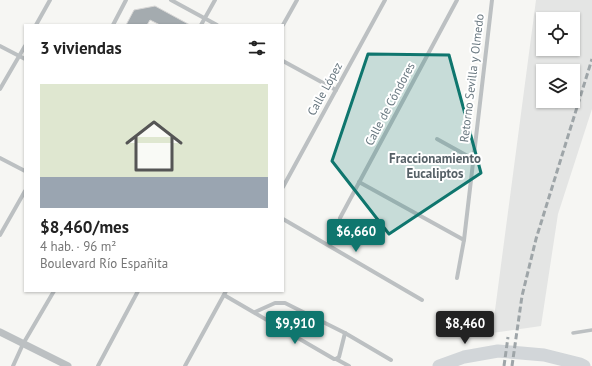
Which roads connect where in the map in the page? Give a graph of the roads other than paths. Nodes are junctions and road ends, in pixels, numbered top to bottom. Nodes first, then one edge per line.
1 (50, 0) edge
2 (126, 0) edge
3 (171, 0) edge
4 (215, 0) edge
5 (297, 0) edge
6 (385, 0) edge
7 (457, 0) edge
8 (492, 0) edge
9 (204, 18) junction
10 (37, 24) edge
11 (114, 24) edge
12 (201, 24) edge
13 (215, 24) edge
14 (284, 24) edge
15 (0, 46) edge
16 (24, 48) edge
17 (19, 56) junction
18 (24, 58) edge
19 (284, 62) edge
20 (0, 89) edge
21 (336, 90) junction
22 (436, 139) dead end
23 (0, 158) edge
24 (473, 159) junction
25 (24, 170) edge
26 (359, 182) junction
27 (284, 185) edge
28 (24, 193) edge
29 (340, 218) dead end
30 (284, 220) edge
31 (0, 235) edge
32 (464, 240) junction
33 (457, 278) dead end
34 (53, 292) edge
35 (137, 292) edge
36 (225, 293) edge
37 (422, 300) dead end
38 (255, 312) junction
39 (592, 330) edge
40 (0, 332) edge
41 (345, 332) junction
42 (573, 333) dead end
43 (24, 344) junction
44 (336, 359) junction
45 (392, 360) dead end
46 (13, 366) edge
47 (68, 366) edge
48 (98, 366) edge
49 (185, 366) edge
50 (349, 366) edge
51 (438, 366) edge
52 (584, 366) edge

1 - 10 street
2 - 11 street
3 - 9 street
4 - 9 street
5 - 14 street
6 - 21 street, Calle López
7 - 26 street, Calle de Cóndores
8 - 24 street, Retorno Sevilla y Olmedo
9 - 12 street
9 - 13 street
15 - 17 street
16 - 17 street
17 - 18 street
17 - 20 street
19 - 21 street
21 - 27 street, Calle López
22 - 24 street
23 - 25 street
24 - 32 street, Retorno Sevilla y Olmedo
26 - 29 street, Calle de Cóndores
26 - 32 street
28 - 31 street
30 - 37 street
32 - 33 street, Retorno Sevilla y Olmedo
34 - 43 street
35 - 48 street
36 - 38 street
36 - 49 street
38 - 41 street
38 - 44 street
39 - 42 street
40 - 43 street
41 - 44 street
41 - 45 street
43 - 46 street
43 - 47 street
44 - 50 street
51 - 52 main road

